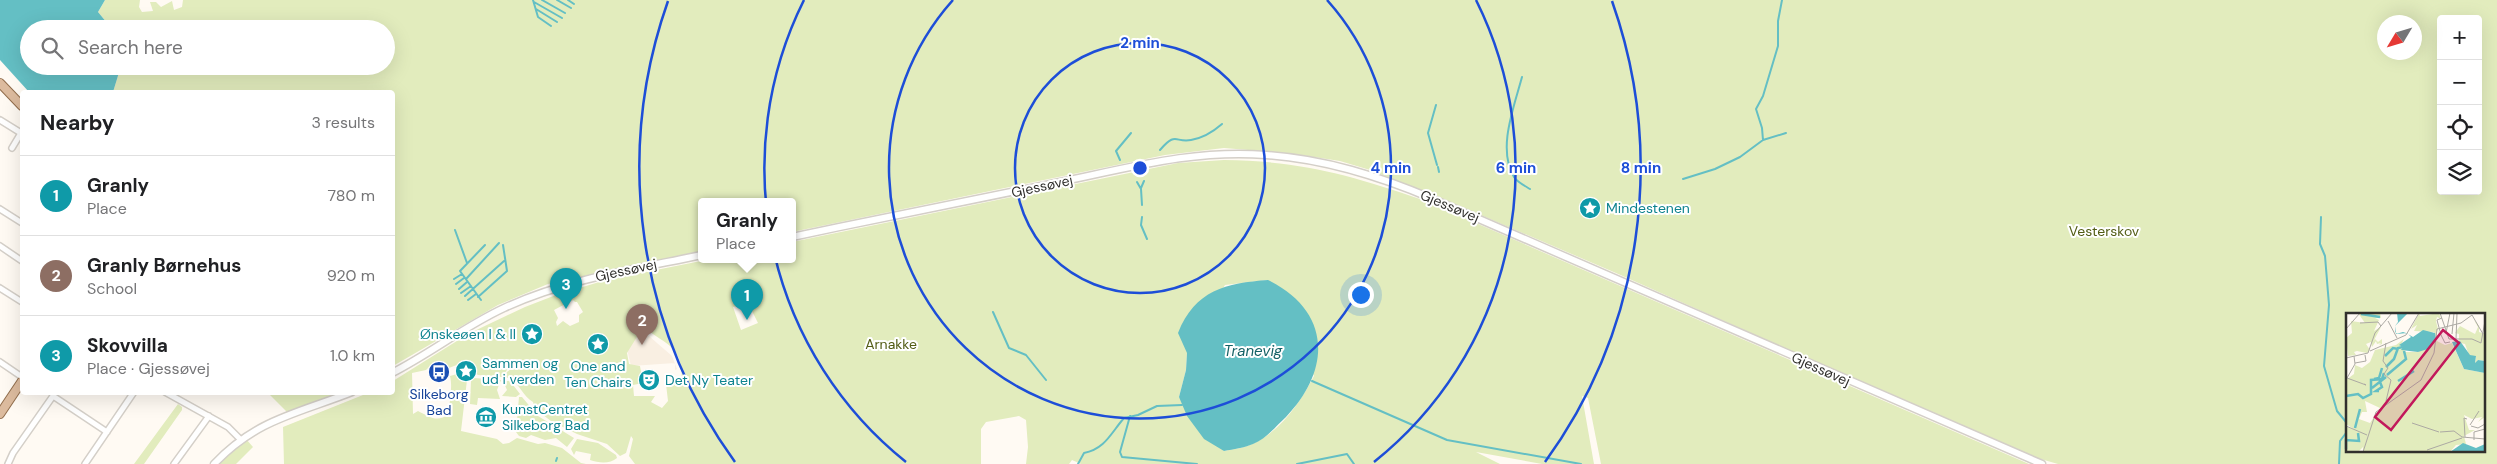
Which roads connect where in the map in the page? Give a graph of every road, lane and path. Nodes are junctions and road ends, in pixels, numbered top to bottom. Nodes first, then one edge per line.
1 (0, 83) edge
2 (20, 104) edge
3 (0, 120) edge
4 (20, 132) edge
5 (20, 135) edge
6 (12, 148) dead end
7 (0, 209) edge
8 (20, 222) edge
9 (796, 236) edge
10 (0, 246) edge
11 (698, 256) edge
12 (20, 260) edge
13 (0, 288) edge
14 (20, 301) edge
15 (0, 362) edge
16 (395, 371) edge
17 (20, 376) edge
18 (20, 384) edge
19 (132, 395) edge
20 (170, 395) edge
21 (344, 395) edge
22 (0, 414) edge
23 (209, 416) junction
24 (107, 432) junction
25 (240, 439) junction
26 (8, 464) edge
27 (85, 464) edge
28 (174, 464) edge
29 (214, 464) edge
30 (2042, 464) edge

1 - 2 main road
3 - 4 street
5 - 6 street
7 - 8 street
9 - 30 street, Gjessøvej
10 - 12 street
11 - 16 street, Gjessøvej
13 - 14 street
15 - 17 street
18 - 22 main road
19 - 24 street
20 - 23 street
21 - 25 street
23 - 25 street
23 - 28 street
24 - 26 street
24 - 27 street
25 - 29 street

